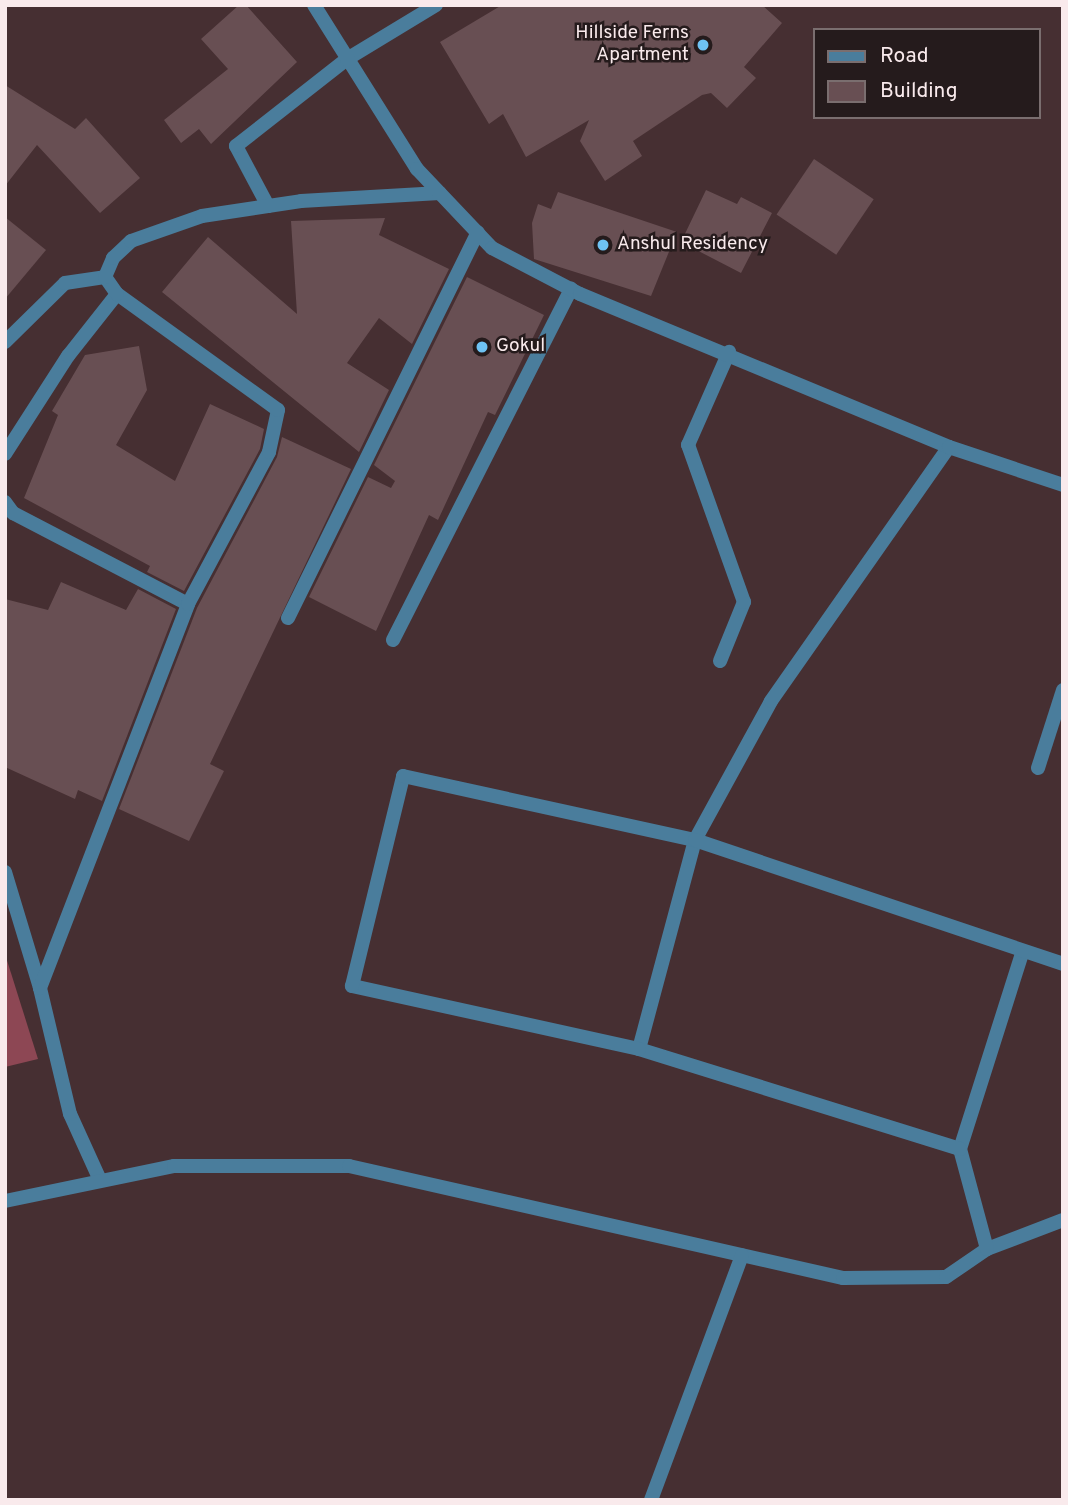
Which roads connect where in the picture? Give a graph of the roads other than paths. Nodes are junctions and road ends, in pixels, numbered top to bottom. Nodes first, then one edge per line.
1 (314, 5) edge
2 (436, 5) edge
3 (347, 59) junction
4 (440, 193) junction
5 (268, 206) junction
6 (478, 232) junction
7 (105, 277) junction
8 (571, 289) junction
9 (117, 295) junction
10 (5, 342) edge
11 (729, 352) junction
12 (949, 447) junction
13 (5, 454) edge
14 (1063, 485) edge
15 (5, 502) edge
16 (188, 604) junction
17 (288, 618) dead end
18 (393, 640) dead end
19 (720, 661) dead end
20 (1063, 690) edge
21 (1038, 768) dead end
22 (695, 840) junction
23 (5, 872) edge
24 (11, 908) edge
25 (1022, 953) junction
26 (1063, 964) edge
27 (40, 988) junction
28 (639, 1049) junction
29 (960, 1149) junction
30 (100, 1180) junction
31 (5, 1201) edge
32 (1063, 1220) edge
33 (987, 1249) junction
34 (742, 1255) junction
35 (651, 1500) edge

1 - 3 street
2 - 3 street
3 - 4 street
3 - 5 street
4 - 5 street
4 - 6 street
5 - 7 street
6 - 8 street
6 - 17 street
7 - 9 street
7 - 10 street
8 - 11 street
8 - 18 street
9 - 13 street
9 - 16 street
11 - 12 street
11 - 19 street
12 - 14 street
12 - 22 street
15 - 16 street
16 - 27 street
20 - 21 street
22 - 25 street
22 - 28 street
22 - 28 street
23 - 24 street
24 - 27 street
25 - 26 street
25 - 29 street
27 - 30 street
28 - 29 street
29 - 33 street
30 - 31 street
30 - 34 street
32 - 33 street
33 - 34 street
34 - 35 street

